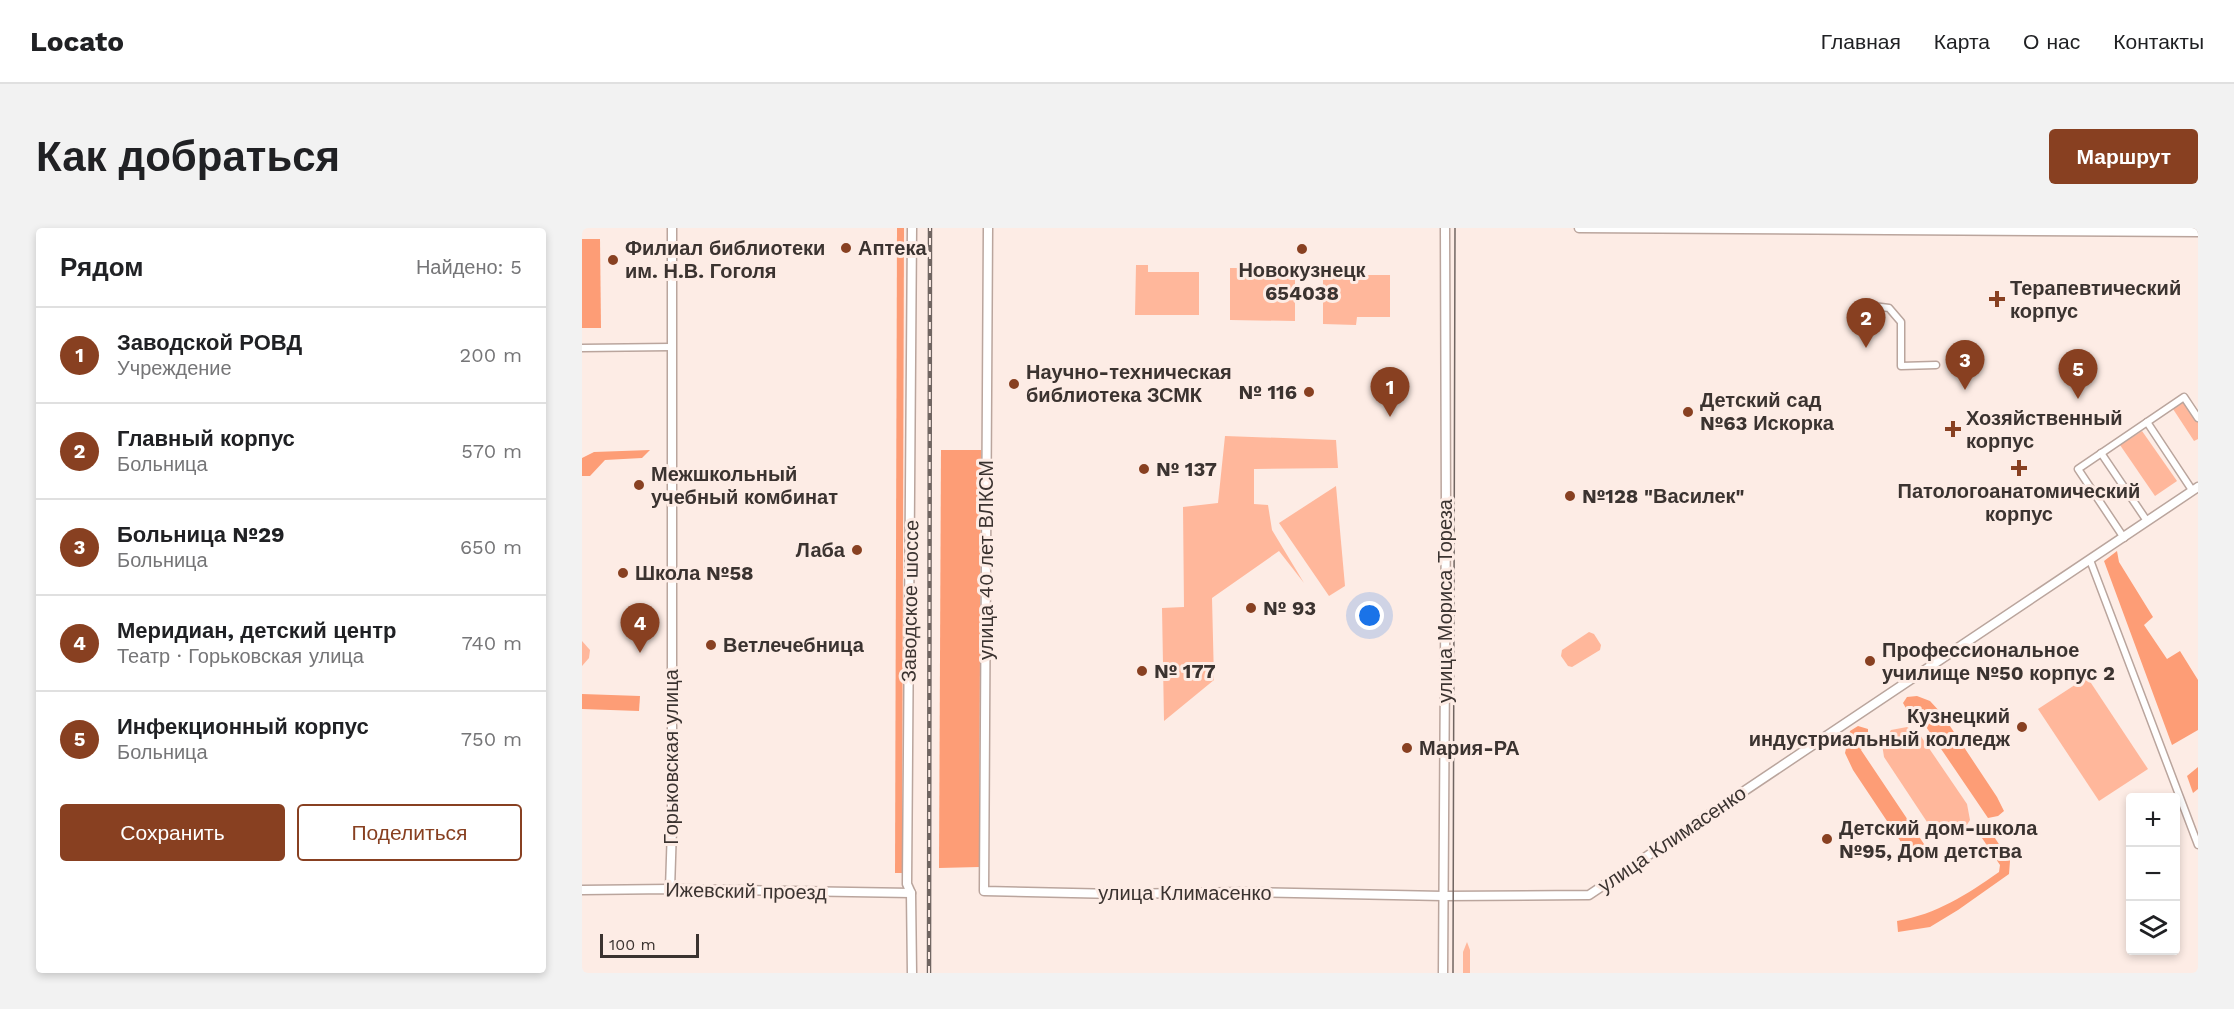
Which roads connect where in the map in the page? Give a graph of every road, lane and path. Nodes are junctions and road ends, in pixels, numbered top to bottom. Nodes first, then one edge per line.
1 (672, 228) edge
2 (912, 228) edge
3 (988, 228) edge
4 (1444, 228) edge
5 (1579, 228) edge
6 (2157, 230) edge
7 (2198, 232) edge
8 (1873, 306) dead end
9 (671, 346) junction
10 (582, 348) edge
11 (1936, 364) dead end
12 (2198, 418) edge
13 (2147, 422) junction
14 (2101, 453) junction
15 (2195, 488) edge
16 (2148, 521) junction
17 (2124, 538) junction
18 (2090, 560) junction
19 (2198, 845) edge
20 (670, 889) junction
21 (582, 890) edge
22 (984, 891) joint
23 (911, 893) junction
24 (1443, 896) junction
25 (912, 973) edge
26 (1443, 973) edge

1 - 9 street, Горьковская улица
2 - 23 street, Заводское шоссе
3 - 22 street, улица 40 лет ВЛКСМ
4 - 24 street, улица Мориса Тореза
5 - 6 street
6 - 7 street
8 - 11 street
9 - 10 street
9 - 20 street, Горьковская улица
12 - 13 street
13 - 14 street
13 - 15 street
14 - 16 street
14 - 17 street
15 - 16 street, улица Климасенко
16 - 17 street, улица Климасенко
17 - 18 street, улица Климасенко
18 - 19 street
18 - 24 street, улица Климасенко
20 - 21 street, Ижевский проезд
20 - 23 street, Ижевский проезд
22 - 24 street, улица Климасенко
23 - 25 street, Заводское шоссе
24 - 26 street, улица Мориса Тореза

